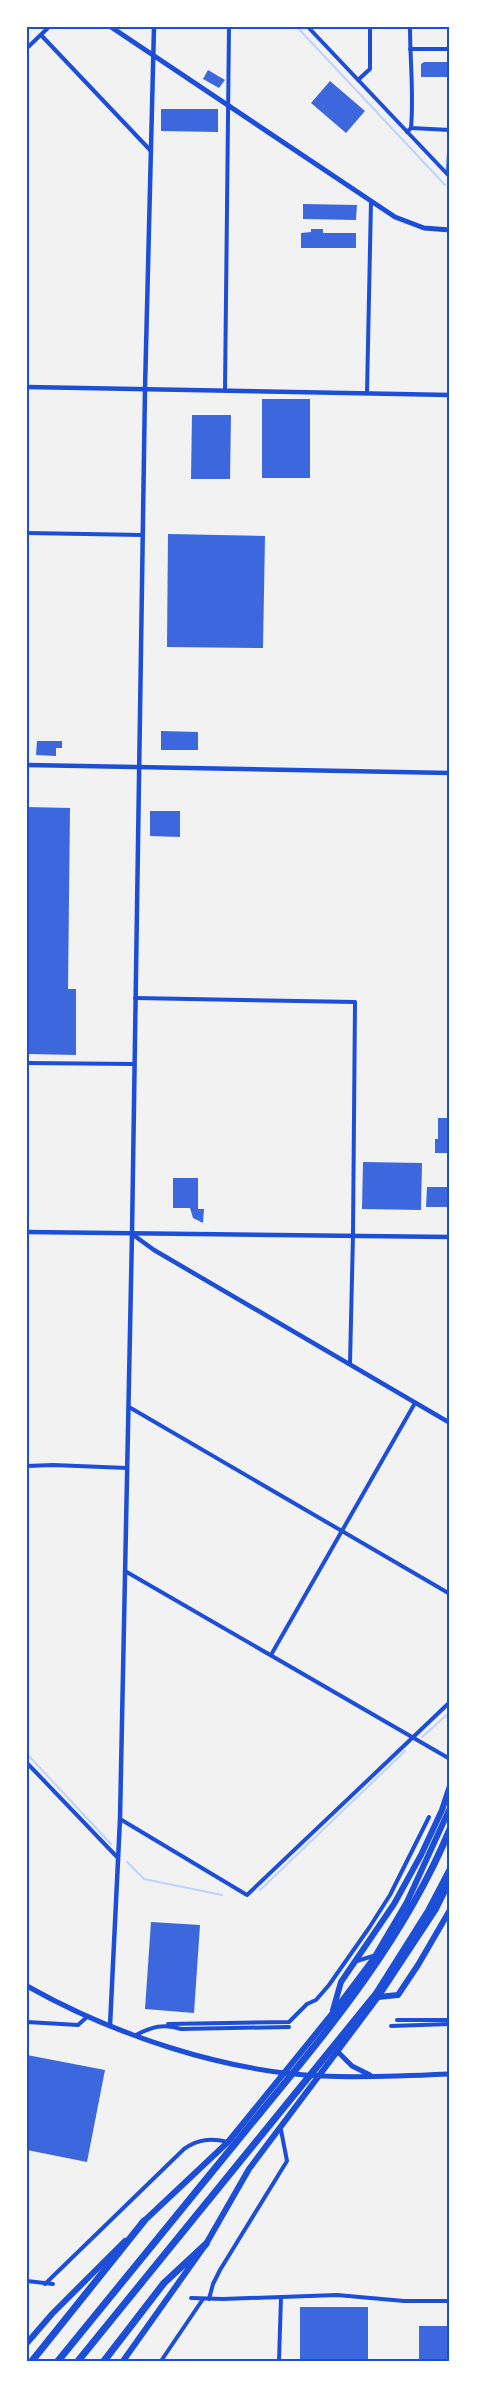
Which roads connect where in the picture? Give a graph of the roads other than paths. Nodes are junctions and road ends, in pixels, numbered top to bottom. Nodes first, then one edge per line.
1 (49, 27) edge
2 (111, 27) edge
3 (154, 27) edge
4 (229, 27) edge
5 (308, 27) edge
6 (370, 27) edge
7 (410, 27) edge
8 (41, 34) junction
9 (27, 48) edge
10 (410, 49) junction
11 (450, 49) edge
12 (154, 55) junction
13 (358, 80) junction
14 (228, 105) junction
15 (409, 130) junction
16 (152, 152) junction
17 (449, 176) edge
18 (370, 201) junction
19 (450, 230) edge
20 (27, 387) edge
21 (145, 389) junction
22 (225, 390) junction
23 (368, 393) junction
24 (450, 395) edge
25 (27, 533) edge
26 (143, 535) junction
27 (27, 765) edge
28 (140, 767) junction
29 (450, 773) edge
30 (135, 998) junction
31 (27, 1063) edge
32 (134, 1064) junction
33 (27, 1232) edge
34 (132, 1234) junction
35 (353, 1235) junction
36 (450, 1237) edge
37 (350, 1363) junction
38 (415, 1403) junction
39 (128, 1406) junction
40 (450, 1423) edge
41 (27, 1466) edge
42 (127, 1468) junction
43 (342, 1531) junction
44 (125, 1571) junction
45 (450, 1594) edge
46 (271, 1655) junction
47 (450, 1702) edge
48 (413, 1737) junction
49 (450, 1759) edge
50 (27, 1762) edge
51 (450, 1786) edge
52 (450, 1808) edge
53 (429, 1817) dead end
54 (120, 1819) junction
55 (450, 1829) edge
56 (118, 1858) junction
57 (450, 1870) edge
58 (450, 1881) edge
59 (450, 1910) edge
60 (378, 1953) junction
61 (357, 1961) junction
62 (343, 1980) junction
63 (329, 1985) junction
64 (27, 1986) edge
65 (378, 1997) junction
66 (332, 2014) junction
67 (87, 2017) junction
68 (397, 2020) dead end
69 (27, 2022) edge
70 (450, 2022) edge
71 (168, 2024) junction
72 (110, 2026) junction
73 (391, 2026) dead end
74 (289, 2027) dead end
75 (135, 2035) junction
76 (338, 2052) junction
77 (284, 2072) junction
78 (450, 2074) edge
79 (320, 2076) junction
80 (371, 2076) junction
81 (288, 2116) junction
82 (228, 2142) junction
83 (144, 2221) junction
84 (206, 2244) junction
85 (27, 2281) edge
86 (45, 2283) junction
87 (53, 2284) dead end
88 (281, 2297) junction
89 (191, 2298) dead end
90 (204, 2298) junction
91 (209, 2299) junction
92 (450, 2301) edge
93 (27, 2343) edge
94 (32, 2361) edge
95 (58, 2361) edge
96 (78, 2361) edge
97 (104, 2361) edge
98 (123, 2361) edge
99 (161, 2361) edge
100 (279, 2361) edge

1 - 8 street
2 - 12 main road
3 - 12 street
4 - 14 street
5 - 13 street
6 - 13 street
7 - 10 street
8 - 9 street
8 - 16 street
10 - 11 street
10 - 15 street
12 - 14 main road
12 - 16 street
13 - 15 street
14 - 18 main road
14 - 22 street
15 - 17 street
15 - 17 street
16 - 21 street
18 - 19 main road
18 - 23 street
20 - 21 street
21 - 22 street
21 - 26 street
22 - 23 street
23 - 24 street
25 - 26 street
26 - 28 street
27 - 28 street
28 - 29 street
28 - 30 street
30 - 32 street
30 - 35 street
31 - 32 street
32 - 34 street
33 - 34 street
34 - 35 street
34 - 37 street
34 - 39 street
35 - 36 street
35 - 37 street
37 - 38 street
38 - 40 street
38 - 43 street
39 - 42 street
39 - 43 street
41 - 42 street
42 - 44 street
43 - 45 street
43 - 46 street
44 - 46 street
44 - 54 street
46 - 48 street
47 - 48 street
48 - 49 street
48 - 54 street
50 - 56 street
51 - 61 highway
52 - 60 highway
53 - 63 street
54 - 56 street
55 - 95 highway
56 - 72 street
57 - 96 highway
58 - 65 highway
59 - 65 highway
60 - 61 street
60 - 66 highway
61 - 62 highway
62 - 63 street
62 - 66 highway
63 - 71 street
64 - 67 main road
65 - 76 highway
66 - 77 highway
67 - 69 street
67 - 72 main road
68 - 70 street
70 - 73 street
71 - 74 street
71 - 75 street
72 - 75 main road
75 - 77 main road
76 - 79 highway
76 - 80 main road
77 - 79 main road
77 - 82 highway
78 - 80 main road
79 - 80 main road
79 - 81 highway
81 - 84 highway
81 - 91 street
82 - 83 highway
82 - 86 street
83 - 93 highway
83 - 94 highway
84 - 97 highway
84 - 98 highway
85 - 86 street
86 - 87 street
88 - 91 street
88 - 92 street
88 - 100 street
89 - 90 street
90 - 91 street
90 - 99 street

